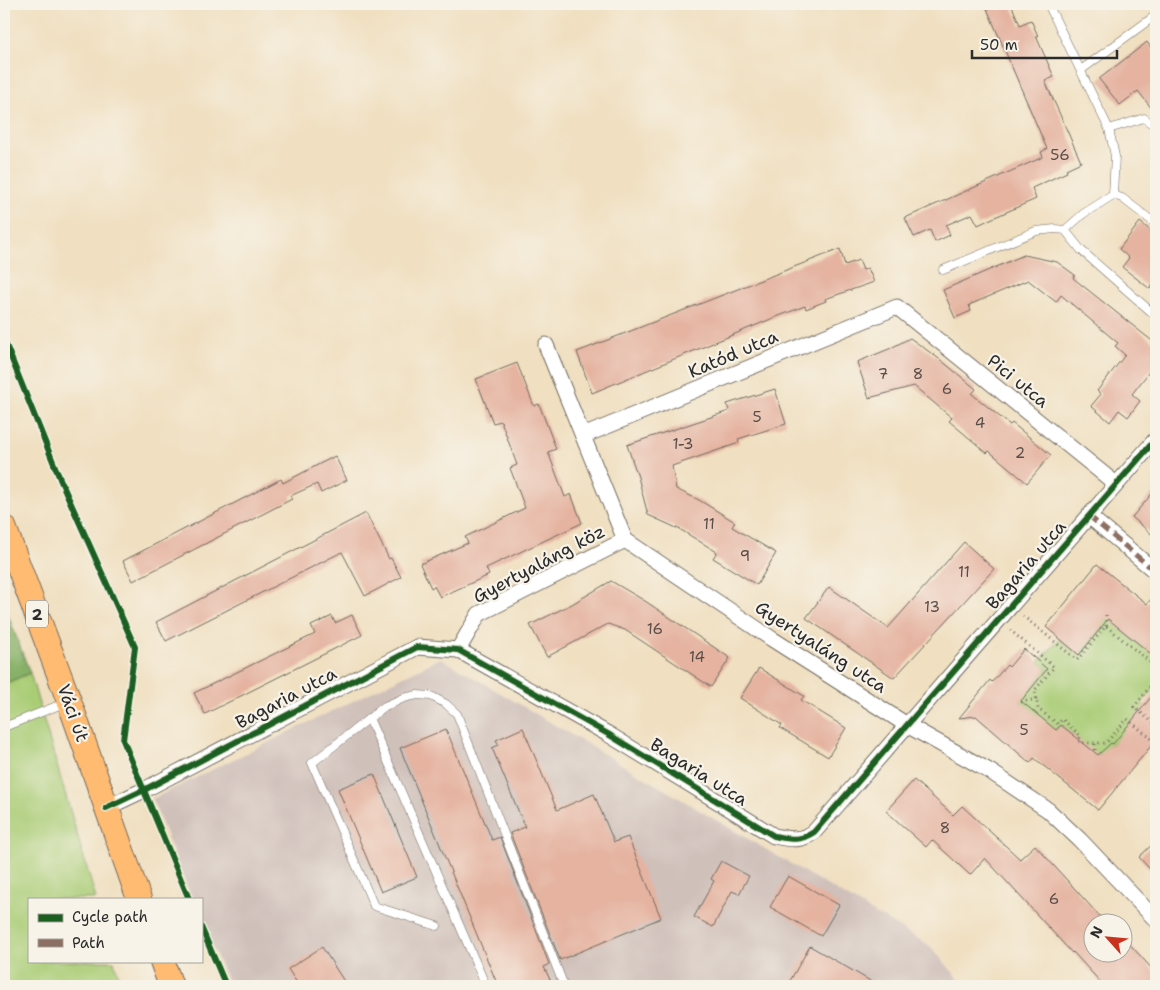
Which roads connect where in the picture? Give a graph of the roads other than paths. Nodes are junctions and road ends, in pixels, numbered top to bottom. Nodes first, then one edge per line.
1 (1048, 4) edge
2 (1156, 15) edge
3 (1081, 70) junction
4 (1156, 127) edge
5 (1109, 129) junction
6 (1113, 195) junction
7 (1156, 224) edge
8 (1065, 230) junction
9 (943, 270) dead end
10 (897, 307) joint
11 (1156, 316) edge
12 (546, 345) dead end
13 (583, 436) junction
14 (1156, 438) edge
15 (1116, 484) junction
16 (1089, 516) junction
17 (4, 527) edge
18 (625, 540) junction
19 (1156, 572) edge
20 (458, 650) junction
21 (69, 701) junction
22 (369, 718) junction
23 (907, 725) junction
24 (4, 727) edge
25 (106, 808) junction
26 (139, 898) edge
27 (1156, 920) edge
28 (438, 926) dead end
29 (162, 962) edge
30 (171, 986) edge
31 (486, 986) edge
32 (564, 986) edge

1 - 3 lane
2 - 3 lane
3 - 5 lane
4 - 5 lane
5 - 6 lane
6 - 7 lane
6 - 8 lane
8 - 9 lane
8 - 11 lane
10 - 13 street, Katód utca
10 - 15 street, Pici utca
12 - 13 street
13 - 18 street
14 - 15 street, Bagaria utca
15 - 16 street, Bagaria utca
16 - 19 street
16 - 23 street, Bagaria utca
17 - 21 main road, Váci út / 2
18 - 20 street, Gyertyaláng köz
18 - 23 street, Gyertyaláng utca
20 - 23 street, Bagaria utca
20 - 25 street, Bagaria utca
21 - 24 lane
21 - 25 main road, Váci út / 2
22 - 28 lane
22 - 31 lane
22 - 32 lane
23 - 27 street, Gyertyaláng utca
25 - 26 main road, Váci út / 2
29 - 30 main road

